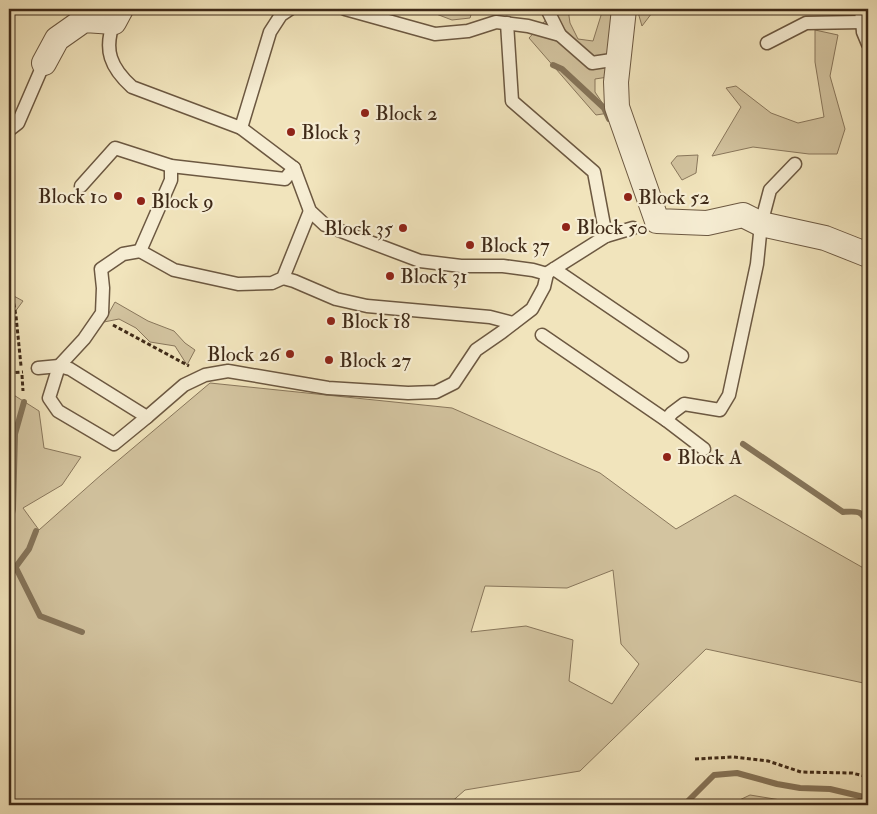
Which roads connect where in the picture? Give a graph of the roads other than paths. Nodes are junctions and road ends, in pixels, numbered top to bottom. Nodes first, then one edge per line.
1 (290, 9) edge
2 (346, 9) edge
3 (547, 9) edge
4 (624, 9) edge
5 (862, 15) edge
6 (118, 16) edge
7 (507, 23) junction
8 (560, 35) junction
9 (767, 43) dead end
10 (868, 44) edge
11 (618, 59) junction
12 (44, 63) joint
13 (241, 128) junction
14 (9, 130) edge
15 (795, 164) dead end
16 (171, 166) junction
17 (294, 168) junction
18 (81, 186) dead end
19 (310, 211) junction
20 (761, 224) junction
21 (633, 228) dead end
22 (606, 236) junction
23 (140, 251) junction
24 (868, 255) edge
25 (550, 271) junction
26 (283, 278) junction
27 (513, 323) junction
28 (542, 335) dead end
29 (682, 356) dead end
30 (59, 366) junction
31 (38, 368) dead end
32 (147, 417) junction
33 (666, 420) junction
34 (704, 449) dead end

1 - 13 lane
2 - 7 lane
3 - 8 lane
4 - 11 street
5 - 9 lane
5 - 10 lane
6 - 12 street
6 - 13 lane
7 - 8 lane
7 - 22 lane
8 - 11 lane
11 - 20 street
12 - 14 lane
13 - 17 lane
15 - 20 lane
16 - 17 lane
16 - 18 lane
16 - 23 lane
17 - 19 lane
19 - 25 lane
19 - 26 lane
20 - 24 street
20 - 33 lane
21 - 22 lane
22 - 25 lane
23 - 26 lane
23 - 30 lane
25 - 27 lane
25 - 29 lane
26 - 27 lane
27 - 32 lane
28 - 33 lane
30 - 31 lane
30 - 32 lane
30 - 32 lane
33 - 34 lane

